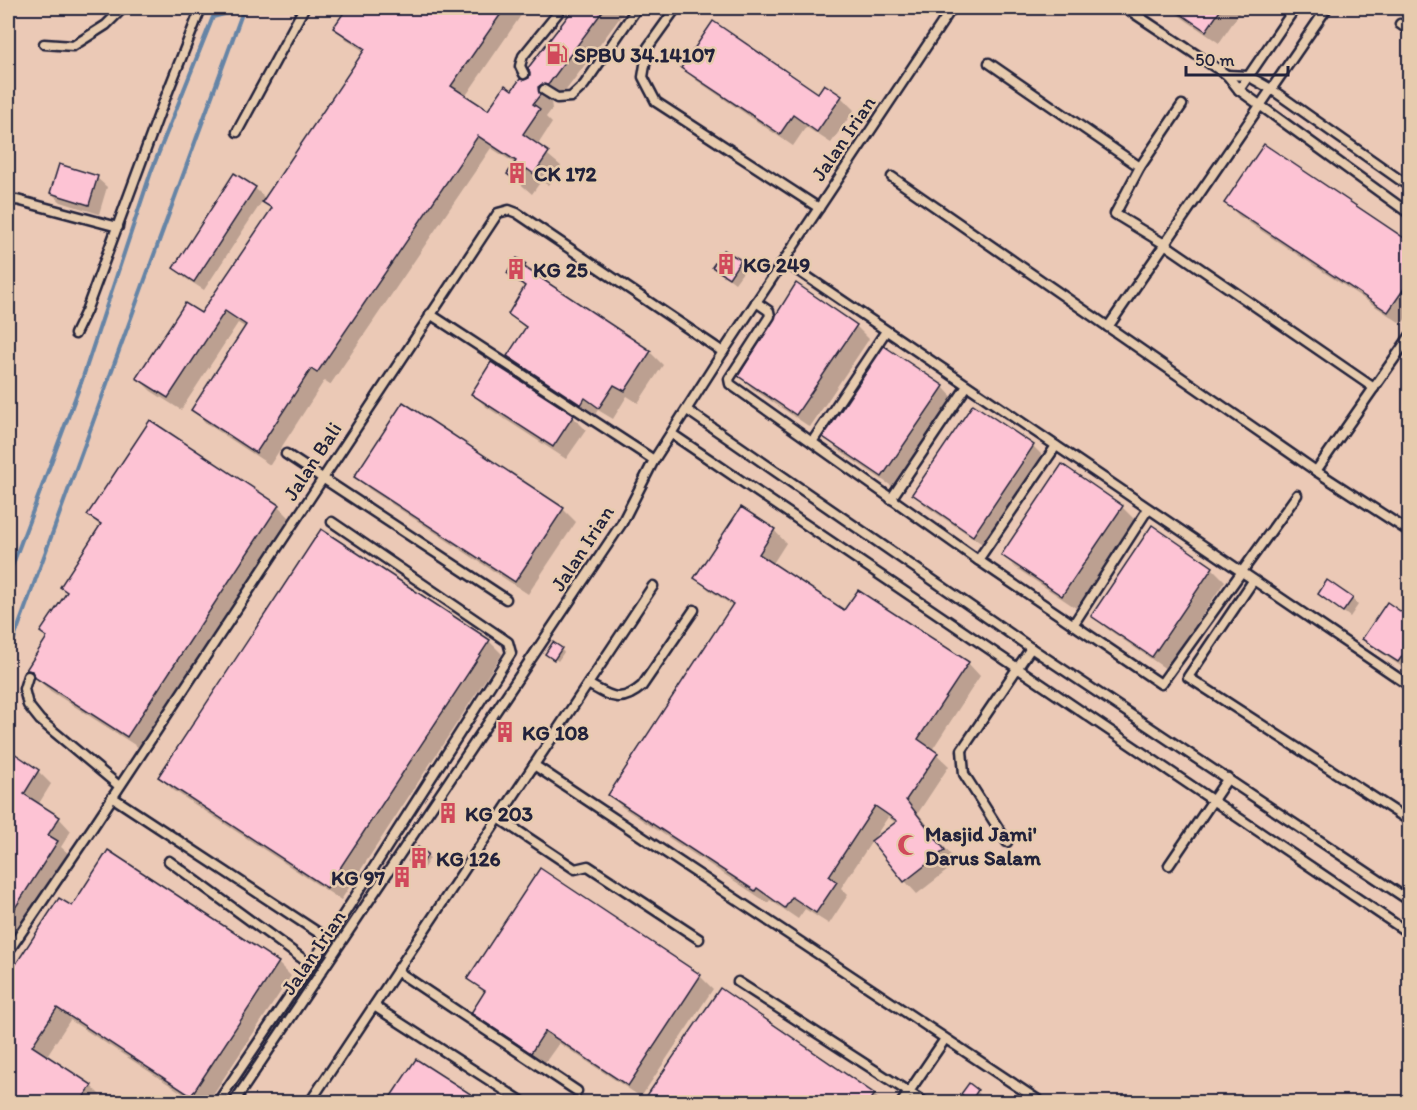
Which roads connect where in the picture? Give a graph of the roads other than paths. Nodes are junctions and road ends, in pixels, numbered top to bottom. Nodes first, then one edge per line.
1 (123, 8) edge
2 (201, 8) edge
3 (304, 8) edge
4 (562, 8) edge
5 (637, 8) edge
6 (676, 8) edge
7 (952, 8) edge
8 (1126, 8) edge
9 (1295, 8) edge
10 (1327, 8) edge
11 (1400, 24) dead end
12 (1410, 31) edge
13 (44, 44) dead end
14 (989, 63) dead end
15 (524, 74) dead end
16 (1227, 75) junction
17 (1248, 76) junction
18 (1271, 89) junction
19 (544, 90) dead end
20 (1239, 90) junction
21 (1182, 105) dead end
22 (1260, 106) junction
23 (237, 132) dead end
24 (1140, 167) junction
25 (892, 177) dead end
26 (1410, 187) edge
27 (8, 201) edge
28 (819, 208) junction
29 (1410, 214) edge
30 (117, 227) junction
31 (1166, 245) junction
32 (784, 261) junction
33 (756, 302) junction
34 (430, 314) junction
35 (1108, 327) junction
36 (886, 331) junction
37 (75, 334) dead end
38 (1410, 336) edge
39 (723, 352) junction
40 (967, 386) junction
41 (1374, 388) junction
42 (687, 410) junction
43 (672, 434) junction
44 (812, 442) junction
45 (1056, 446) junction
46 (286, 454) dead end
47 (654, 460) junction
48 (1316, 471) junction
49 (322, 478) junction
50 (1297, 495) dead end
51 (891, 499) junction
52 (1148, 509) junction
53 (332, 522) dead end
54 (1410, 532) edge
55 (978, 560) junction
56 (1240, 572) junction
57 (1254, 580) junction
58 (653, 586) dead end
59 (506, 599) dead end
60 (694, 610) dead end
61 (1073, 626) junction
62 (1031, 648) junction
63 (1017, 669) junction
64 (28, 676) dead end
65 (588, 684) junction
66 (1410, 686) edge
67 (534, 765) junction
68 (1228, 778) junction
69 (119, 786) junction
70 (112, 797) junction
71 (1213, 801) junction
72 (500, 819) junction
73 (1410, 821) edge
74 (1007, 842) dead end
75 (169, 861) dead end
76 (1170, 865) dead end
77 (1410, 901) edge
78 (1410, 934) edge
79 (328, 939) junction
80 (699, 939) dead end
81 (8, 952) edge
82 (311, 965) junction
83 (397, 971) junction
84 (738, 982) dead end
85 (374, 1006) junction
86 (945, 1039) junction
87 (577, 1091) dead end
88 (909, 1093) junction
89 (218, 1102) edge
90 (234, 1102) edge
91 (310, 1102) edge
92 (523, 1102) edge
93 (902, 1102) edge
94 (924, 1102) edge
95 (1041, 1102) edge

1 - 13 lane
2 - 30 lane
3 - 23 lane
4 - 15 lane
5 - 19 lane
6 - 28 lane
7 - 28 lane, Jalan Irian
8 - 16 lane
9 - 17 lane
10 - 18 lane
11 - 12 lane
14 - 24 lane
16 - 17 lane
16 - 20 lane
17 - 18 lane
17 - 20 lane
18 - 22 lane
18 - 26 lane
20 - 22 lane
21 - 24 lane
22 - 29 lane
22 - 31 lane
24 - 31 lane
25 - 35 lane
27 - 30 lane
28 - 32 lane, Jalan Irian
30 - 37 lane
31 - 35 lane
31 - 41 lane
32 - 33 lane, Jalan Irian
32 - 36 lane
33 - 39 lane, Jalan Irian
33 - 44 lane
34 - 39 lane, Jalan Bali
34 - 47 lane
34 - 49 lane, Jalan Bali
35 - 48 lane
36 - 40 lane
36 - 44 lane
38 - 41 lane
39 - 42 lane, Jalan Irian
40 - 45 lane
40 - 51 lane
41 - 48 lane
42 - 43 lane, Jalan Irian
42 - 62 lane
43 - 47 lane, Jalan Irian
43 - 63 lane
44 - 51 lane
45 - 52 lane
45 - 55 lane
46 - 49 lane
47 - 90 lane, Jalan Irian
48 - 54 lane
49 - 59 lane
49 - 69 lane, Jalan Bali
50 - 56 lane
51 - 55 lane
52 - 56 lane
52 - 61 lane
53 - 79 lane
55 - 61 lane
56 - 57 lane
56 - 61 lane
57 - 66 lane
57 - 73 lane
58 - 65 lane
60 - 65 lane
62 - 63 lane
62 - 68 lane
63 - 71 lane
63 - 74 lane
64 - 69 lane
65 - 67 lane
67 - 72 lane
67 - 86 lane
68 - 71 lane
68 - 77 lane
69 - 70 lane, Jalan Bali
70 - 79 lane
70 - 81 lane, Jalan Bali
71 - 76 lane
71 - 78 lane
72 - 80 lane
72 - 83 lane
75 - 82 lane
79 - 82 lane
82 - 89 lane
83 - 85 lane
83 - 87 lane
84 - 88 lane
85 - 91 lane
85 - 92 lane
86 - 88 lane
86 - 95 lane
88 - 93 lane
88 - 94 lane

